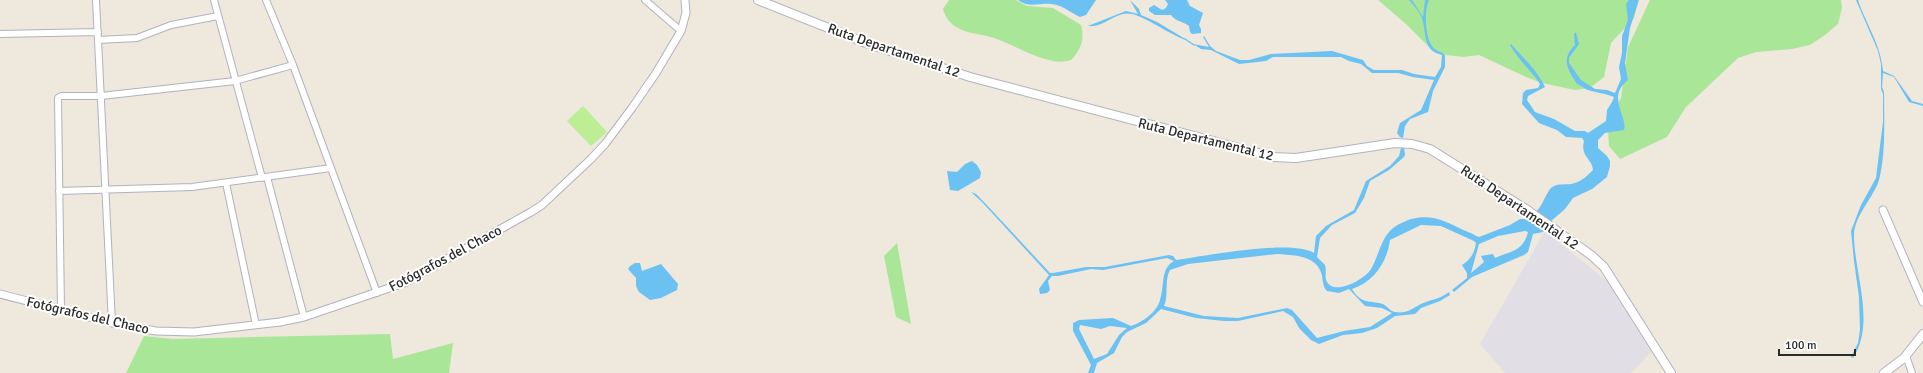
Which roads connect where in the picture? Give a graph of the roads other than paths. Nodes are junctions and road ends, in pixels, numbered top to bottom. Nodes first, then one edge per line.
1 (96, 0) edge
2 (214, 0) edge
3 (266, 0) edge
4 (645, 0) edge
5 (685, 0) edge
6 (758, 0) edge
7 (218, 16) junction
8 (681, 31) junction
9 (98, 32) junction
10 (0, 34) edge
11 (98, 40) junction
12 (293, 65) junction
13 (235, 82) junction
14 (101, 96) junction
15 (331, 168) junction
16 (264, 177) junction
17 (226, 183) junction
18 (106, 189) junction
19 (59, 191) junction
20 (1883, 210) dead end
21 (377, 293) junction
22 (0, 294) edge
23 (1923, 302) edge
24 (61, 310) junction
25 (304, 317) junction
26 (112, 324) junction
27 (256, 325) junction
28 (1923, 334) edge
29 (1906, 356) junction
30 (1671, 373) edge
31 (1884, 373) edge
32 (1912, 373) edge

1 - 9 street
2 - 7 street
3 - 12 street
4 - 8 street
5 - 8 street, Fotógrafos del Chaco
6 - 30 main road, Ruta Departamental 12
7 - 11 street
7 - 13 street
8 - 21 street, Fotógrafos del Chaco
9 - 10 street
9 - 11 street
11 - 14 street
12 - 13 street
12 - 15 street
13 - 14 street
13 - 16 street
14 - 18 street
14 - 19 street
15 - 16 street
15 - 21 street
16 - 17 street
16 - 25 street
17 - 18 street
17 - 27 street
18 - 19 street
18 - 26 street
19 - 24 street
20 - 23 street
21 - 25 street, Fotógrafos del Chaco
22 - 24 street, Fotógrafos del Chaco
24 - 26 street, Fotógrafos del Chaco
25 - 27 street, Fotógrafos del Chaco
26 - 27 street, Fotógrafos del Chaco
28 - 29 main road
29 - 31 main road
29 - 32 street

